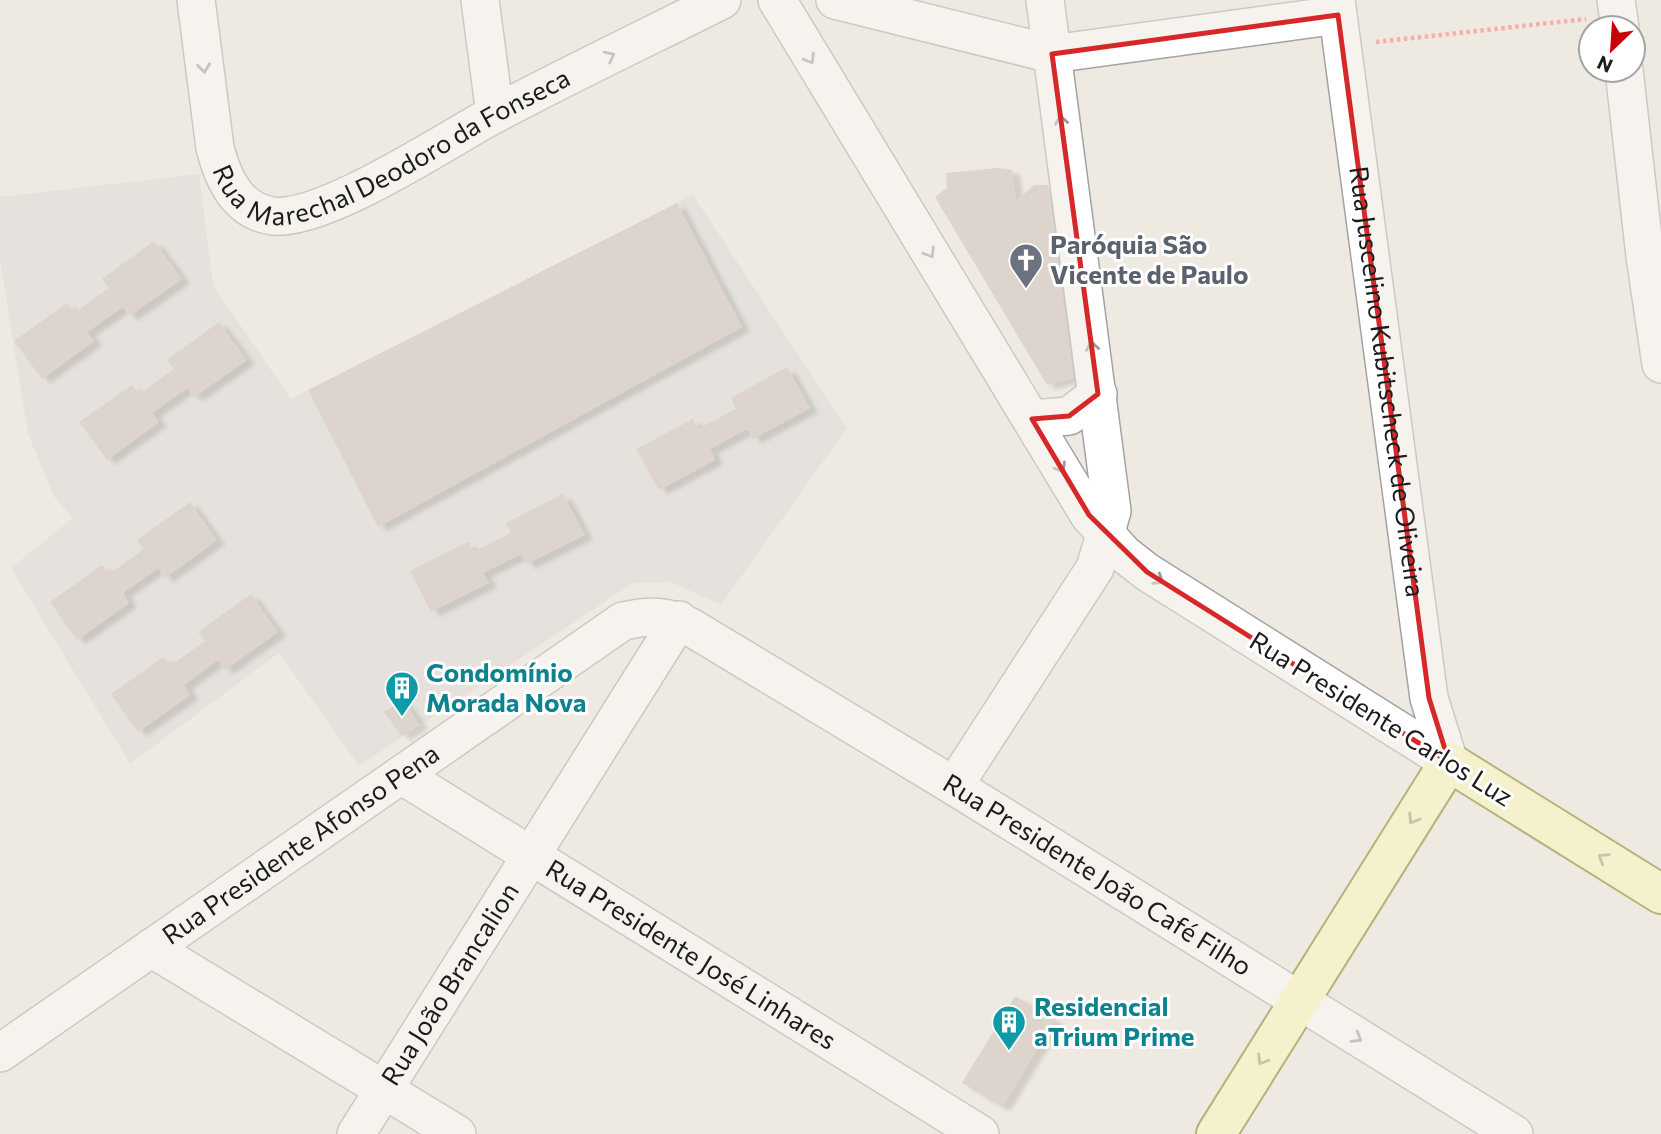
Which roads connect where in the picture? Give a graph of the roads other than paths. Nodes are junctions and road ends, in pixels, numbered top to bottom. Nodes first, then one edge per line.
1 (195, 0) edge
2 (480, 0) edge
3 (722, 0) edge
4 (777, 0) edge
5 (835, 0) edge
6 (1045, 0) edge
7 (1338, 20) edge
8 (1052, 54) junction
9 (1627, 84) edge
10 (495, 114) junction
11 (1661, 364) edge
12 (1098, 394) junction
13 (1032, 419) junction
14 (1108, 535) junction
15 (678, 621) junction
16 (1449, 762) junction
17 (401, 775) junction
18 (954, 786) junction
19 (531, 856) junction
20 (1661, 894) edge
21 (151, 948) junction
22 (1299, 1002) junction
23 (0, 1053) edge
24 (385, 1088) junction
25 (356, 1134) edge
26 (457, 1134) edge
27 (980, 1134) edge
28 (1216, 1134) edge
29 (1514, 1134) edge

1 -> 10 street, Rua Marechal Deodoro da Fonseca
2 - 10 street
10 -> 3 street, Rua Marechal Deodoro da Fonseca
4 -> 13 street, Rua Presidente Carlos Luz
5 - 8 street
6 - 8 street
7 - 8 street
7 - 16 street, Rua Juscelino Kubitscheck de Oliveira
12 -> 8 street
9 - 11 street
12 - 13 street
12 - 14 street
13 -> 14 street, Rua Presidente Carlos Luz
14 -> 16 street, Rua Presidente Carlos Luz
14 - 18 street
15 - 17 street, Rua Presidente Afonso Pena
15 - 18 street, Rua Presidente João Café Filho
15 - 19 street, Rua João Brancalion
20 -> 16 street, Rua Presidente Carlos Luz
16 -> 22 street
17 - 19 street, Rua Presidente José Linhares
17 - 21 street, Rua Presidente Afonso Pena
18 - 22 street, Rua Presidente João Café Filho
19 - 24 street, Rua João Brancalion
19 - 27 street, Rua Presidente José Linhares
21 - 23 street, Rua Presidente Afonso Pena
21 - 24 street
22 -> 28 street
22 -> 29 street, Rua Presidente João Café Filho
24 - 25 street, Rua João Brancalion
24 - 26 street

